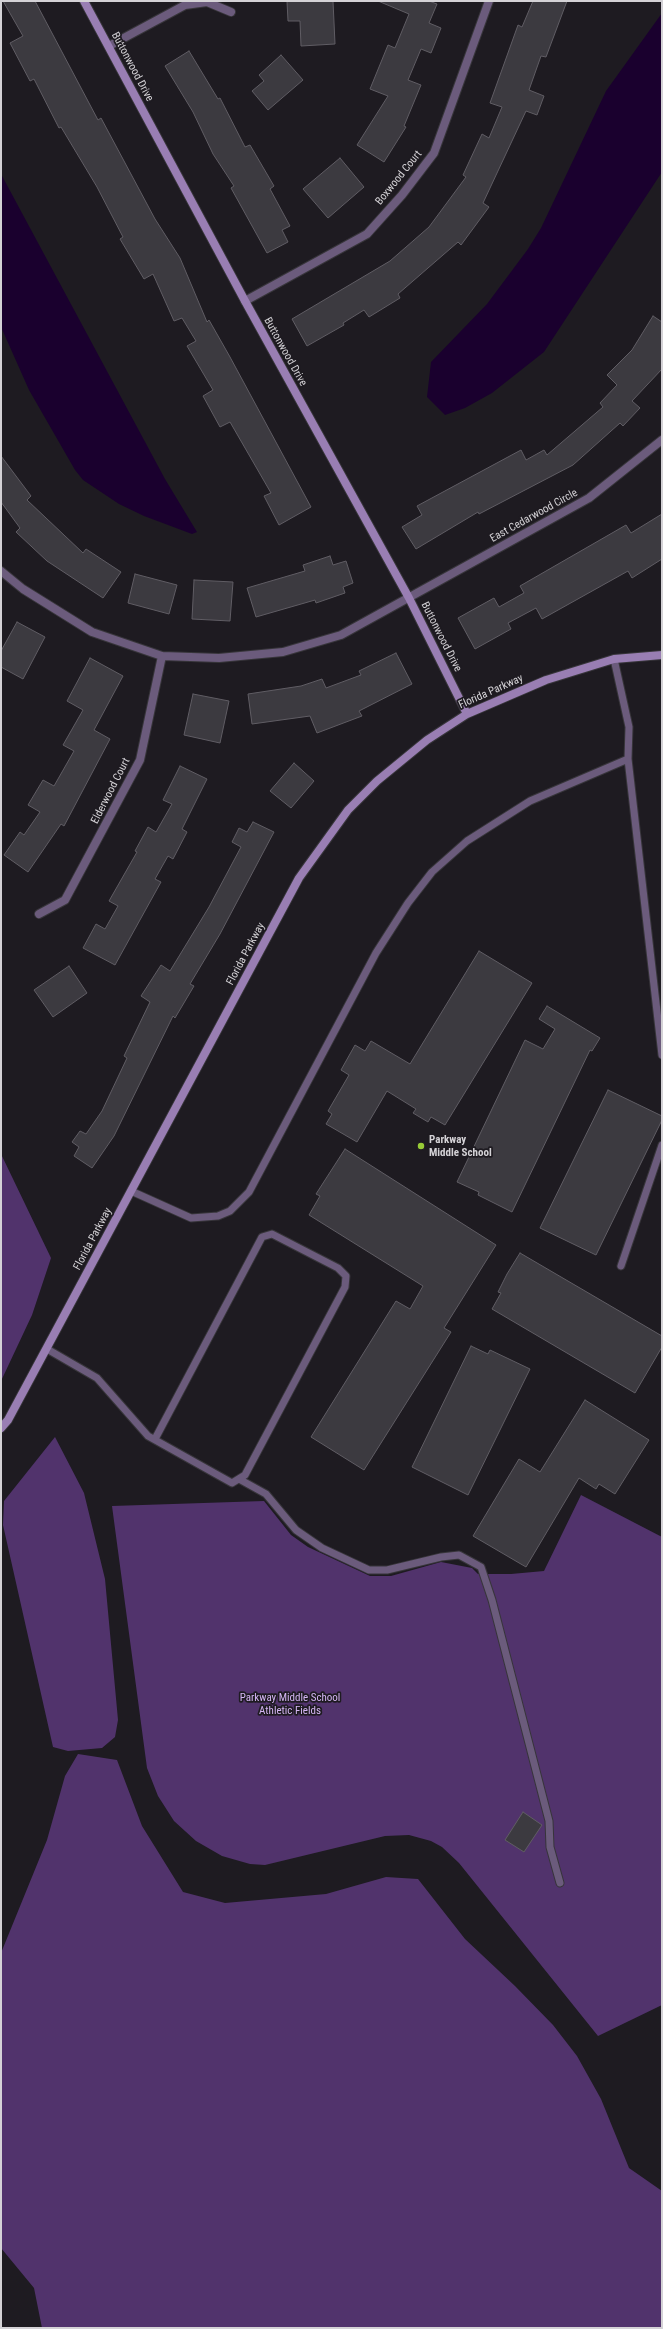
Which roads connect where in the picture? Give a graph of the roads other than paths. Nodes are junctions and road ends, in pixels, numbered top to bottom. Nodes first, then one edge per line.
1 (84, 1) edge
2 (489, 1) edge
3 (231, 12) dead end
4 (109, 46) junction
5 (245, 302) junction
6 (662, 440) edge
7 (1, 571) edge
8 (409, 598) junction
9 (662, 655) edge
10 (162, 656) junction
11 (614, 659) junction
12 (467, 714) junction
13 (628, 760) junction
14 (39, 914) dead end
15 (662, 1055) edge
16 (662, 1145) edge
17 (131, 1191) junction
18 (621, 1266) dead end
19 (47, 1349) junction
20 (1, 1428) edge
21 (154, 1439) junction
22 (240, 1478) junction
23 (560, 1883) dead end

1 - 4 street, Buttonwood Drive
2 - 5 street, Boxwood Court
3 - 4 street
4 - 5 street, Buttonwood Drive
5 - 8 street, Buttonwood Drive
6 - 8 street, East Cedarwood Circle
7 - 10 street, East Cedarwood Circle
8 - 10 street, East Cedarwood Circle
8 - 12 street, Buttonwood Drive
9 - 11 street, Florida Parkway
10 - 14 street, Elderwood Court
11 - 12 street, Florida Parkway
11 - 13 lane
12 - 17 street, Florida Parkway
13 - 15 lane
13 - 17 lane
16 - 18 lane
17 - 19 street, Florida Parkway
19 - 20 street, Florida Parkway
19 - 21 lane
21 - 22 lane
21 - 22 lane
22 - 23 lane

